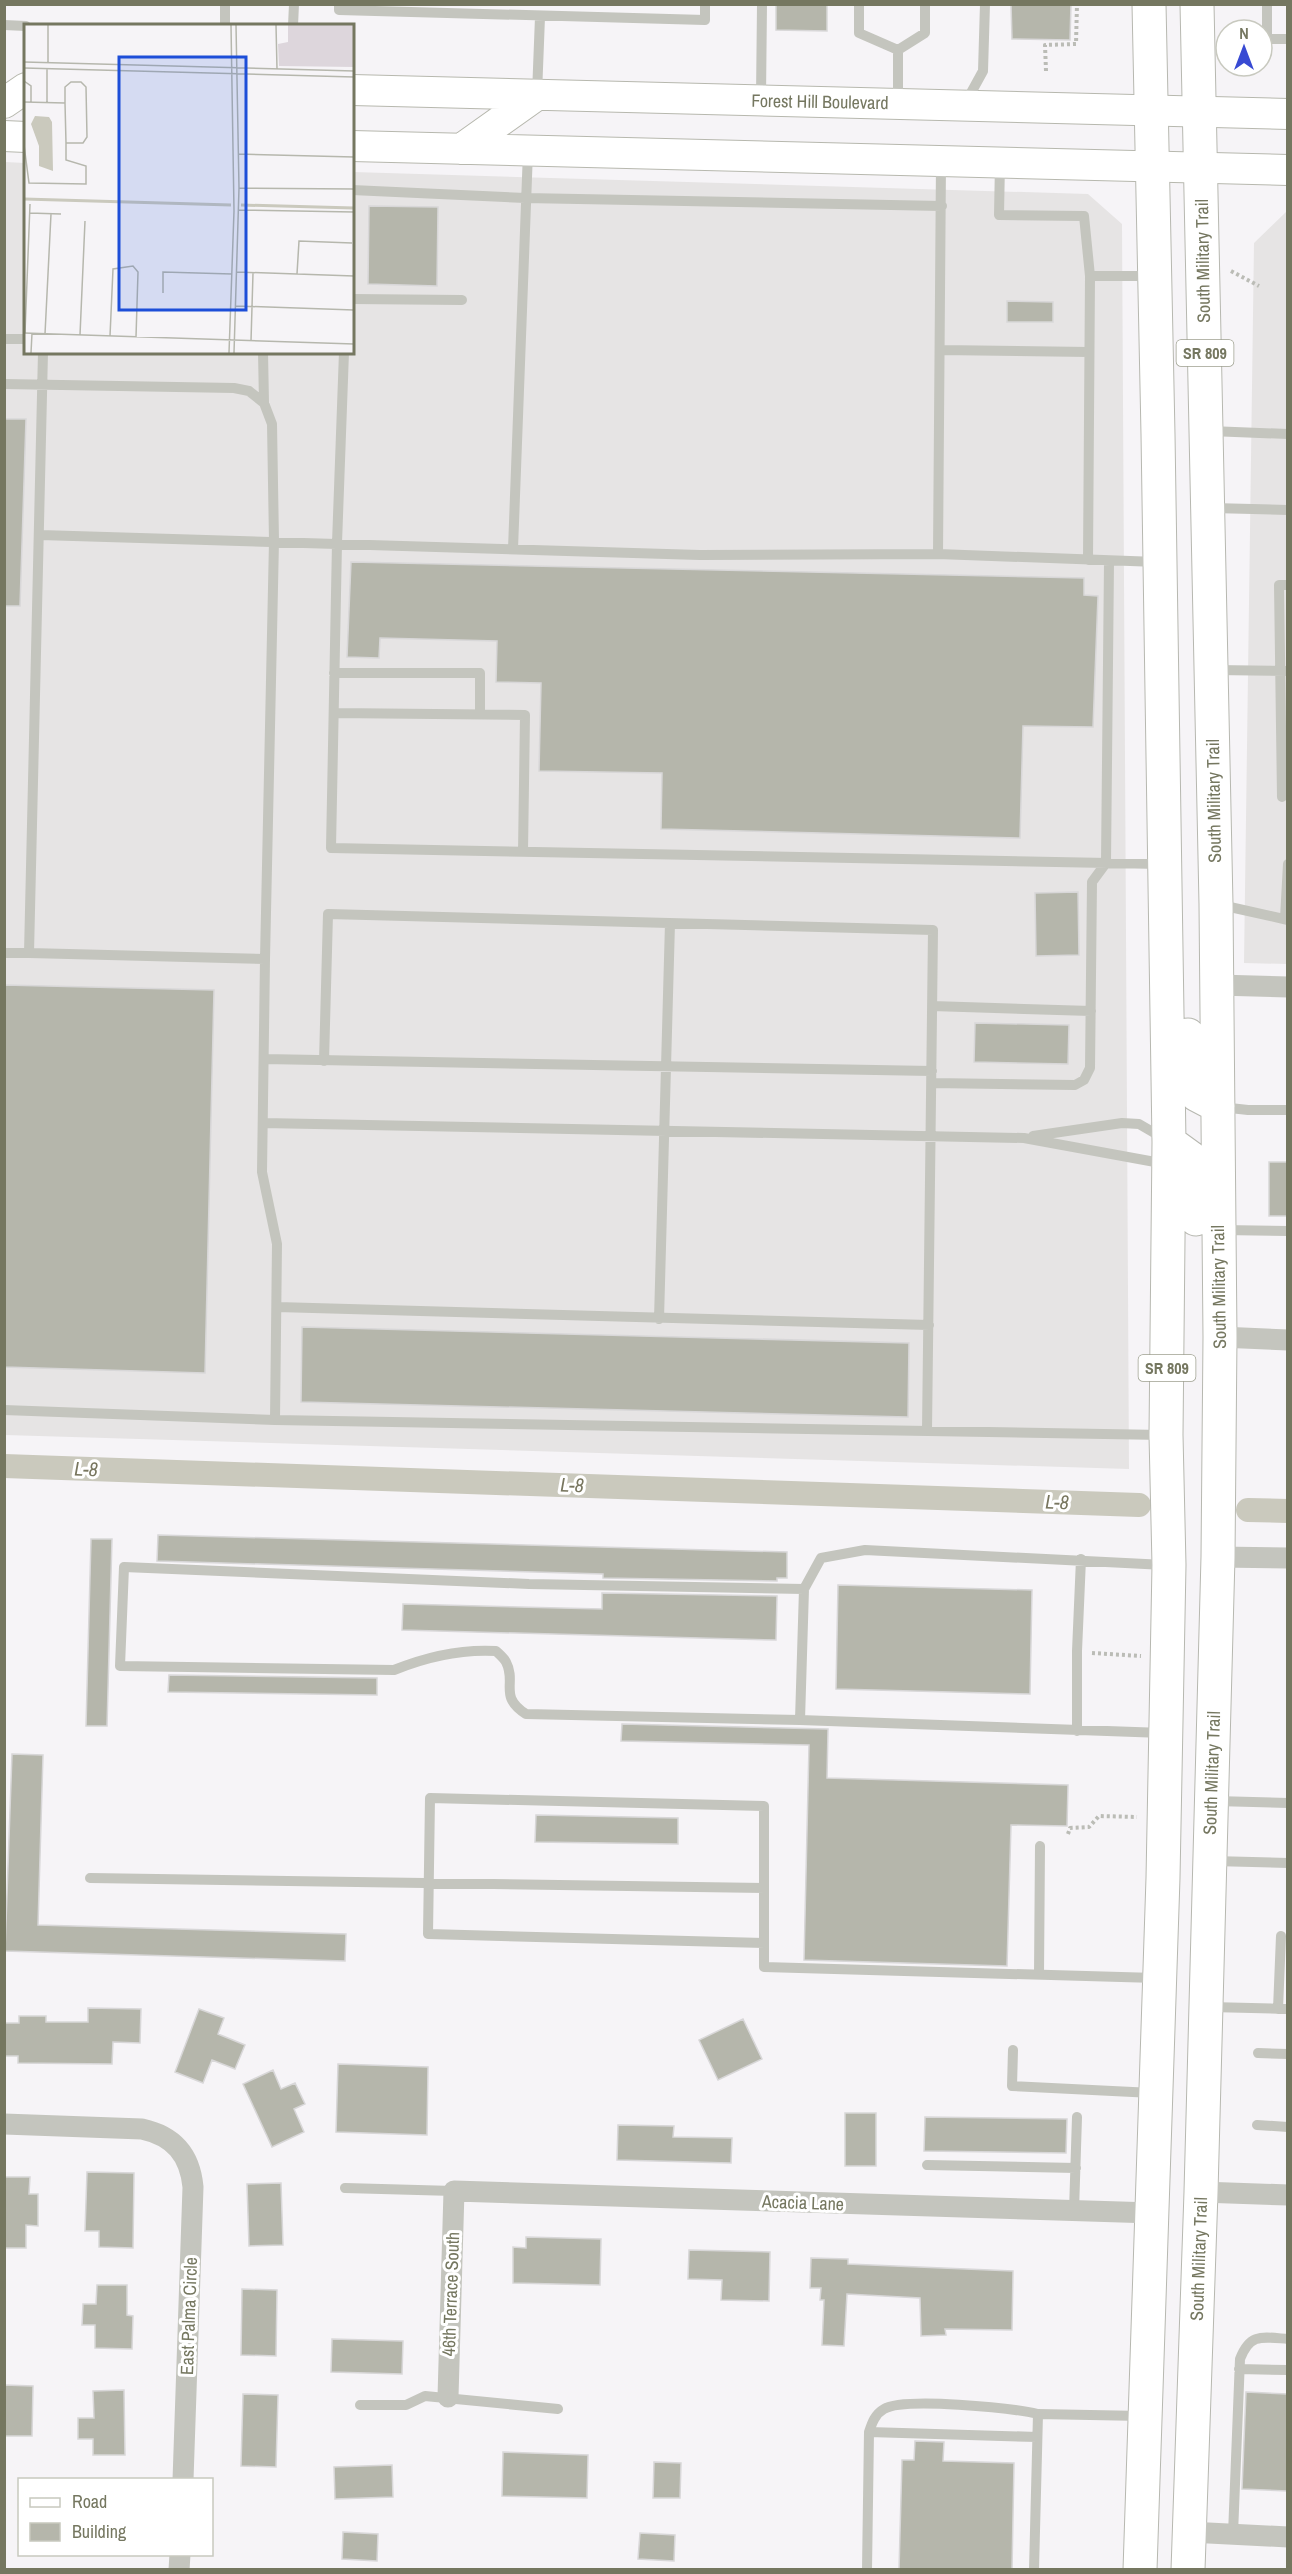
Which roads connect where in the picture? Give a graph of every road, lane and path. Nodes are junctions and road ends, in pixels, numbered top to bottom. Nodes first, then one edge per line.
1 (225, 4) edge
2 (294, 4) edge
3 (339, 4) edge
4 (705, 4) edge
5 (762, 4) edge
6 (859, 4) edge
7 (925, 4) edge
8 (985, 4) edge
9 (1077, 4) edge
10 (1149, 4) edge
11 (1197, 4) edge
12 (1267, 4) edge
13 (540, 17) junction
14 (225, 24) edge
15 (293, 24) edge
16 (4, 25) edge
17 (24, 26) edge
18 (1287, 39) edge
19 (898, 50) junction
20 (1046, 71) dead end
21 (4, 79) edge
22 (24, 80) edge
23 (24, 89) edge
24 (354, 90) edge
25 (537, 94) junction
26 (761, 100) junction
27 (4, 103) edge
28 (898, 104) junction
29 (964, 106) junction
30 (1151, 111) junction
31 (1199, 112) junction
32 (1287, 114) edge
33 (4, 136) edge
34 (24, 137) edge
35 (354, 146) edge
36 (460, 148) junction
37 (528, 150) junction
38 (941, 161) junction
39 (1000, 163) junction
40 (1152, 167) junction
41 (1200, 168) junction
42 (1287, 170) edge
43 (354, 190) edge
44 (525, 198) junction
45 (942, 206) junction
46 (1231, 271) dead end
47 (1090, 276) junction
48 (1154, 276) junction
49 (1259, 286) dead end
50 (354, 299) edge
51 (462, 300) dead end
52 (4, 339) edge
53 (24, 339) edge
54 (940, 350) junction
55 (1089, 352) junction
56 (43, 354) edge
57 (263, 354) edge
58 (344, 354) edge
59 (4, 384) edge
60 (44, 385) junction
61 (264, 403) junction
62 (1207, 430) junction
63 (1287, 434) edge
64 (1208, 508) junction
65 (1287, 510) edge
66 (40, 535) junction
67 (274, 541) junction
68 (337, 543) junction
69 (513, 549) junction
70 (938, 554) junction
71 (1088, 560) junction
72 (1108, 562) junction
73 (1160, 562) junction
74 (1287, 585) edge
75 (1211, 670) junction
76 (1284, 671) edge
77 (334, 673) junction
78 (334, 713) junction
79 (480, 714) junction
80 (1163, 780) junction
81 (1282, 797) dead end
82 (523, 852) junction
83 (1106, 863) junction
84 (1165, 864) junction
85 (1287, 864) edge
86 (1216, 904) junction
87 (1286, 919) edge
88 (670, 923) junction
89 (4, 953) edge
90 (29, 953) junction
91 (265, 959) junction
92 (1217, 985) junction
93 (1287, 987) edge
94 (933, 1006) junction
95 (1091, 1011) junction
96 (264, 1059) junction
97 (324, 1061) junction
98 (665, 1067) junction
99 (932, 1071) junction
100 (932, 1083) junction
101 (1218, 1106) junction
102 (1287, 1110) edge
103 (263, 1123) junction
104 (665, 1131) junction
105 (932, 1136) junction
106 (1024, 1138) junction
107 (1169, 1153) junction
108 (1213, 1230) junction
109 (1287, 1232) edge
110 (277, 1307) junction
111 (659, 1319) junction
112 (929, 1325) junction
113 (1220, 1338) junction
114 (1287, 1340) edge
115 (4, 1410) edge
116 (275, 1420) junction
117 (1219, 1429) junction
118 (927, 1431) junction
119 (1166, 1436) junction
120 (1218, 1557) junction
121 (1287, 1557) edge
122 (1081, 1559) junction
123 (1169, 1565) junction
124 (804, 1589) junction
125 (1089, 1653) dead end
126 (1142, 1656) dead end
127 (800, 1720) junction
128 (1077, 1731) junction
129 (1166, 1733) junction
130 (1211, 1801) junction
131 (1287, 1803) edge
132 (1137, 1817) dead end
133 (1068, 1834) dead end
134 (1040, 1846) dead end
135 (1210, 1861) junction
136 (1287, 1863) edge
137 (90, 1878) dead end
138 (1163, 1878) junction
139 (429, 1882) junction
140 (764, 1888) junction
141 (1281, 1936) dead end
142 (764, 1943) junction
143 (1039, 1974) junction
144 (1160, 1978) junction
145 (1206, 2007) junction
146 (1282, 2009) edge
147 (1014, 2050) dead end
148 (1258, 2053) dead end
149 (1287, 2054) edge
150 (1156, 2093) junction
151 (1077, 2117) dead end
152 (4, 2124) edge
153 (1257, 2125) dead end
154 (1287, 2127) edge
155 (927, 2165) dead end
156 (1076, 2168) junction
157 (345, 2188) dead end
158 (453, 2191) junction
159 (1201, 2192) junction
160 (1287, 2195) edge
161 (1074, 2211) junction
162 (1153, 2213) junction
163 (1287, 2339) edge
164 (1239, 2368) junction
165 (1287, 2370) edge
166 (448, 2397) junction
167 (360, 2405) dead end
168 (558, 2409) dead end
169 (1038, 2414) junction
170 (1146, 2416) junction
171 (868, 2432) junction
172 (1037, 2437) junction
173 (183, 2478) edge
174 (1190, 2495) junction
175 (1189, 2532) junction
176 (1233, 2534) junction
177 (1287, 2537) edge
178 (867, 2570) edge
179 (1034, 2570) edge
180 (1140, 2570) edge
181 (1188, 2570) edge

1 - 14 lane
2 - 15 lane
3 - 13 lane
4 - 13 lane
5 - 26 lane
6 - 19 lane
7 - 19 lane
8 - 29 lane
9 - 20 path
10 - 30 main road, SR 809
11 - 31 main road, South Military Trail / SR 809
12 - 18 lane
13 - 25 lane
16 - 17 lane
19 - 28 lane
21 - 22 main road
23 - 27 main road
24 - 25 main road, Forest Hill Boulevard
25 - 26 main road, Forest Hill Boulevard
25 - 36 main road
26 - 28 main road, Forest Hill Boulevard
28 - 29 main road, Forest Hill Boulevard
29 - 30 main road, Forest Hill Boulevard
30 - 31 main road, Forest Hill Boulevard
30 - 40 main road, SR 809
31 - 32 main road, Forest Hill Boulevard
31 - 41 main road, South Military Trail / SR 809
33 - 34 main road
35 - 36 main road
36 - 37 main road
37 - 38 main road
37 - 44 lane
38 - 39 main road
38 - 45 lane
39 - 40 main road
39 - 47 lane
40 - 41 main road
40 - 48 main road, SR 809
41 - 42 main road
41 - 62 main road, South Military Trail / SR 809
43 - 44 lane
44 - 45 lane
44 - 69 lane
45 - 54 lane
46 - 49 path
47 - 48 lane
47 - 55 lane
48 - 73 main road, SR 809
50 - 51 lane
52 - 53 lane
54 - 55 lane
54 - 70 lane
55 - 71 lane
56 - 60 lane
57 - 61 lane
58 - 68 lane
59 - 60 lane
60 - 61 lane
60 - 66 lane
61 - 67 lane
62 - 63 lane
62 - 64 main road, South Military Trail / SR 809
64 - 65 lane
64 - 75 main road, South Military Trail / SR 809
66 - 67 lane
66 - 90 lane
67 - 68 lane
67 - 91 lane
68 - 69 lane
68 - 77 lane
69 - 70 lane
70 - 71 lane
71 - 72 lane
72 - 73 lane
72 - 83 lane
73 - 80 main road, SR 809
74 - 76 lane
75 - 76 lane
75 - 86 main road, South Military Trail / SR 809
76 - 81 lane
77 - 78 lane
77 - 79 lane
78 - 79 lane
78 - 82 lane
79 - 82 lane
80 - 84 main road, SR 809
80 - 101 main road
82 - 83 lane
83 - 84 lane
83 - 95 lane
84 - 107 main road, SR 809
85 - 87 lane
86 - 87 lane
86 - 92 main road, South Military Trail / SR 809
88 - 94 lane
88 - 97 lane
88 - 98 lane
89 - 90 lane
90 - 91 lane
91 - 96 lane
92 - 93 street
92 - 101 main road, South Military Trail / SR 809
94 - 95 lane
94 - 99 lane
95 - 100 lane
96 - 97 lane
96 - 103 lane
97 - 98 lane
98 - 99 lane
98 - 104 lane
99 - 100 lane
100 - 105 lane
101 - 102 lane
101 - 108 main road, South Military Trail / SR 809
103 - 104 lane
103 - 110 lane
104 - 105 lane
104 - 111 lane
105 - 106 lane
105 - 112 lane
106 - 107 lane
106 - 107 lane
107 - 117 main road
107 - 119 main road, SR 809
108 - 109 lane
108 - 113 main road, South Military Trail / SR 809
110 - 111 lane
110 - 116 lane
111 - 112 lane
112 - 118 lane
113 - 114 street
113 - 117 main road, South Military Trail / SR 809
115 - 116 lane
116 - 118 lane
117 - 120 main road, South Military Trail / SR 809
118 - 119 lane
119 - 123 main road, SR 809
120 - 121 street
120 - 130 main road, South Military Trail / SR 809
122 - 123 lane
122 - 124 lane
122 - 128 lane
123 - 129 main road, SR 809
124 - 127 lane
124 - 127 lane
125 - 126 path
127 - 128 lane
128 - 129 lane
129 - 138 main road, SR 809
130 - 131 lane
130 - 135 main road, South Military Trail / SR 809
132 - 133 path
134 - 143 lane
135 - 136 lane
135 - 145 main road, South Military Trail / SR 809
137 - 139 lane
138 - 144 main road, SR 809
138 - 159 main road
139 - 140 lane
139 - 140 lane
139 - 142 lane
140 - 142 lane
141 - 146 lane
142 - 143 lane
143 - 144 lane
144 - 150 main road, SR 809
145 - 146 lane
145 - 159 main road, South Military Trail / SR 809
147 - 150 lane
148 - 149 lane
150 - 162 main road, SR 809
151 - 156 lane
152 - 173 street, East Palma Circle
153 - 154 lane
155 - 156 lane
156 - 161 lane
157 - 158 lane
158 - 161 street, Acacia Lane
158 - 166 street, 46th Terrace South
159 - 160 street
159 - 174 main road, South Military Trail / SR 809
161 - 162 street, Acacia Lane
162 - 170 main road, SR 809
162 - 174 main road
163 - 164 lane
164 - 165 lane
164 - 176 lane
166 - 167 lane
166 - 168 lane
169 - 170 lane
169 - 171 lane
169 - 172 lane
170 - 180 main road, SR 809
171 - 172 lane
171 - 178 lane
172 - 179 lane
174 - 175 main road, South Military Trail / SR 809
175 - 176 street
175 - 181 main road, South Military Trail / SR 809
176 - 177 street

